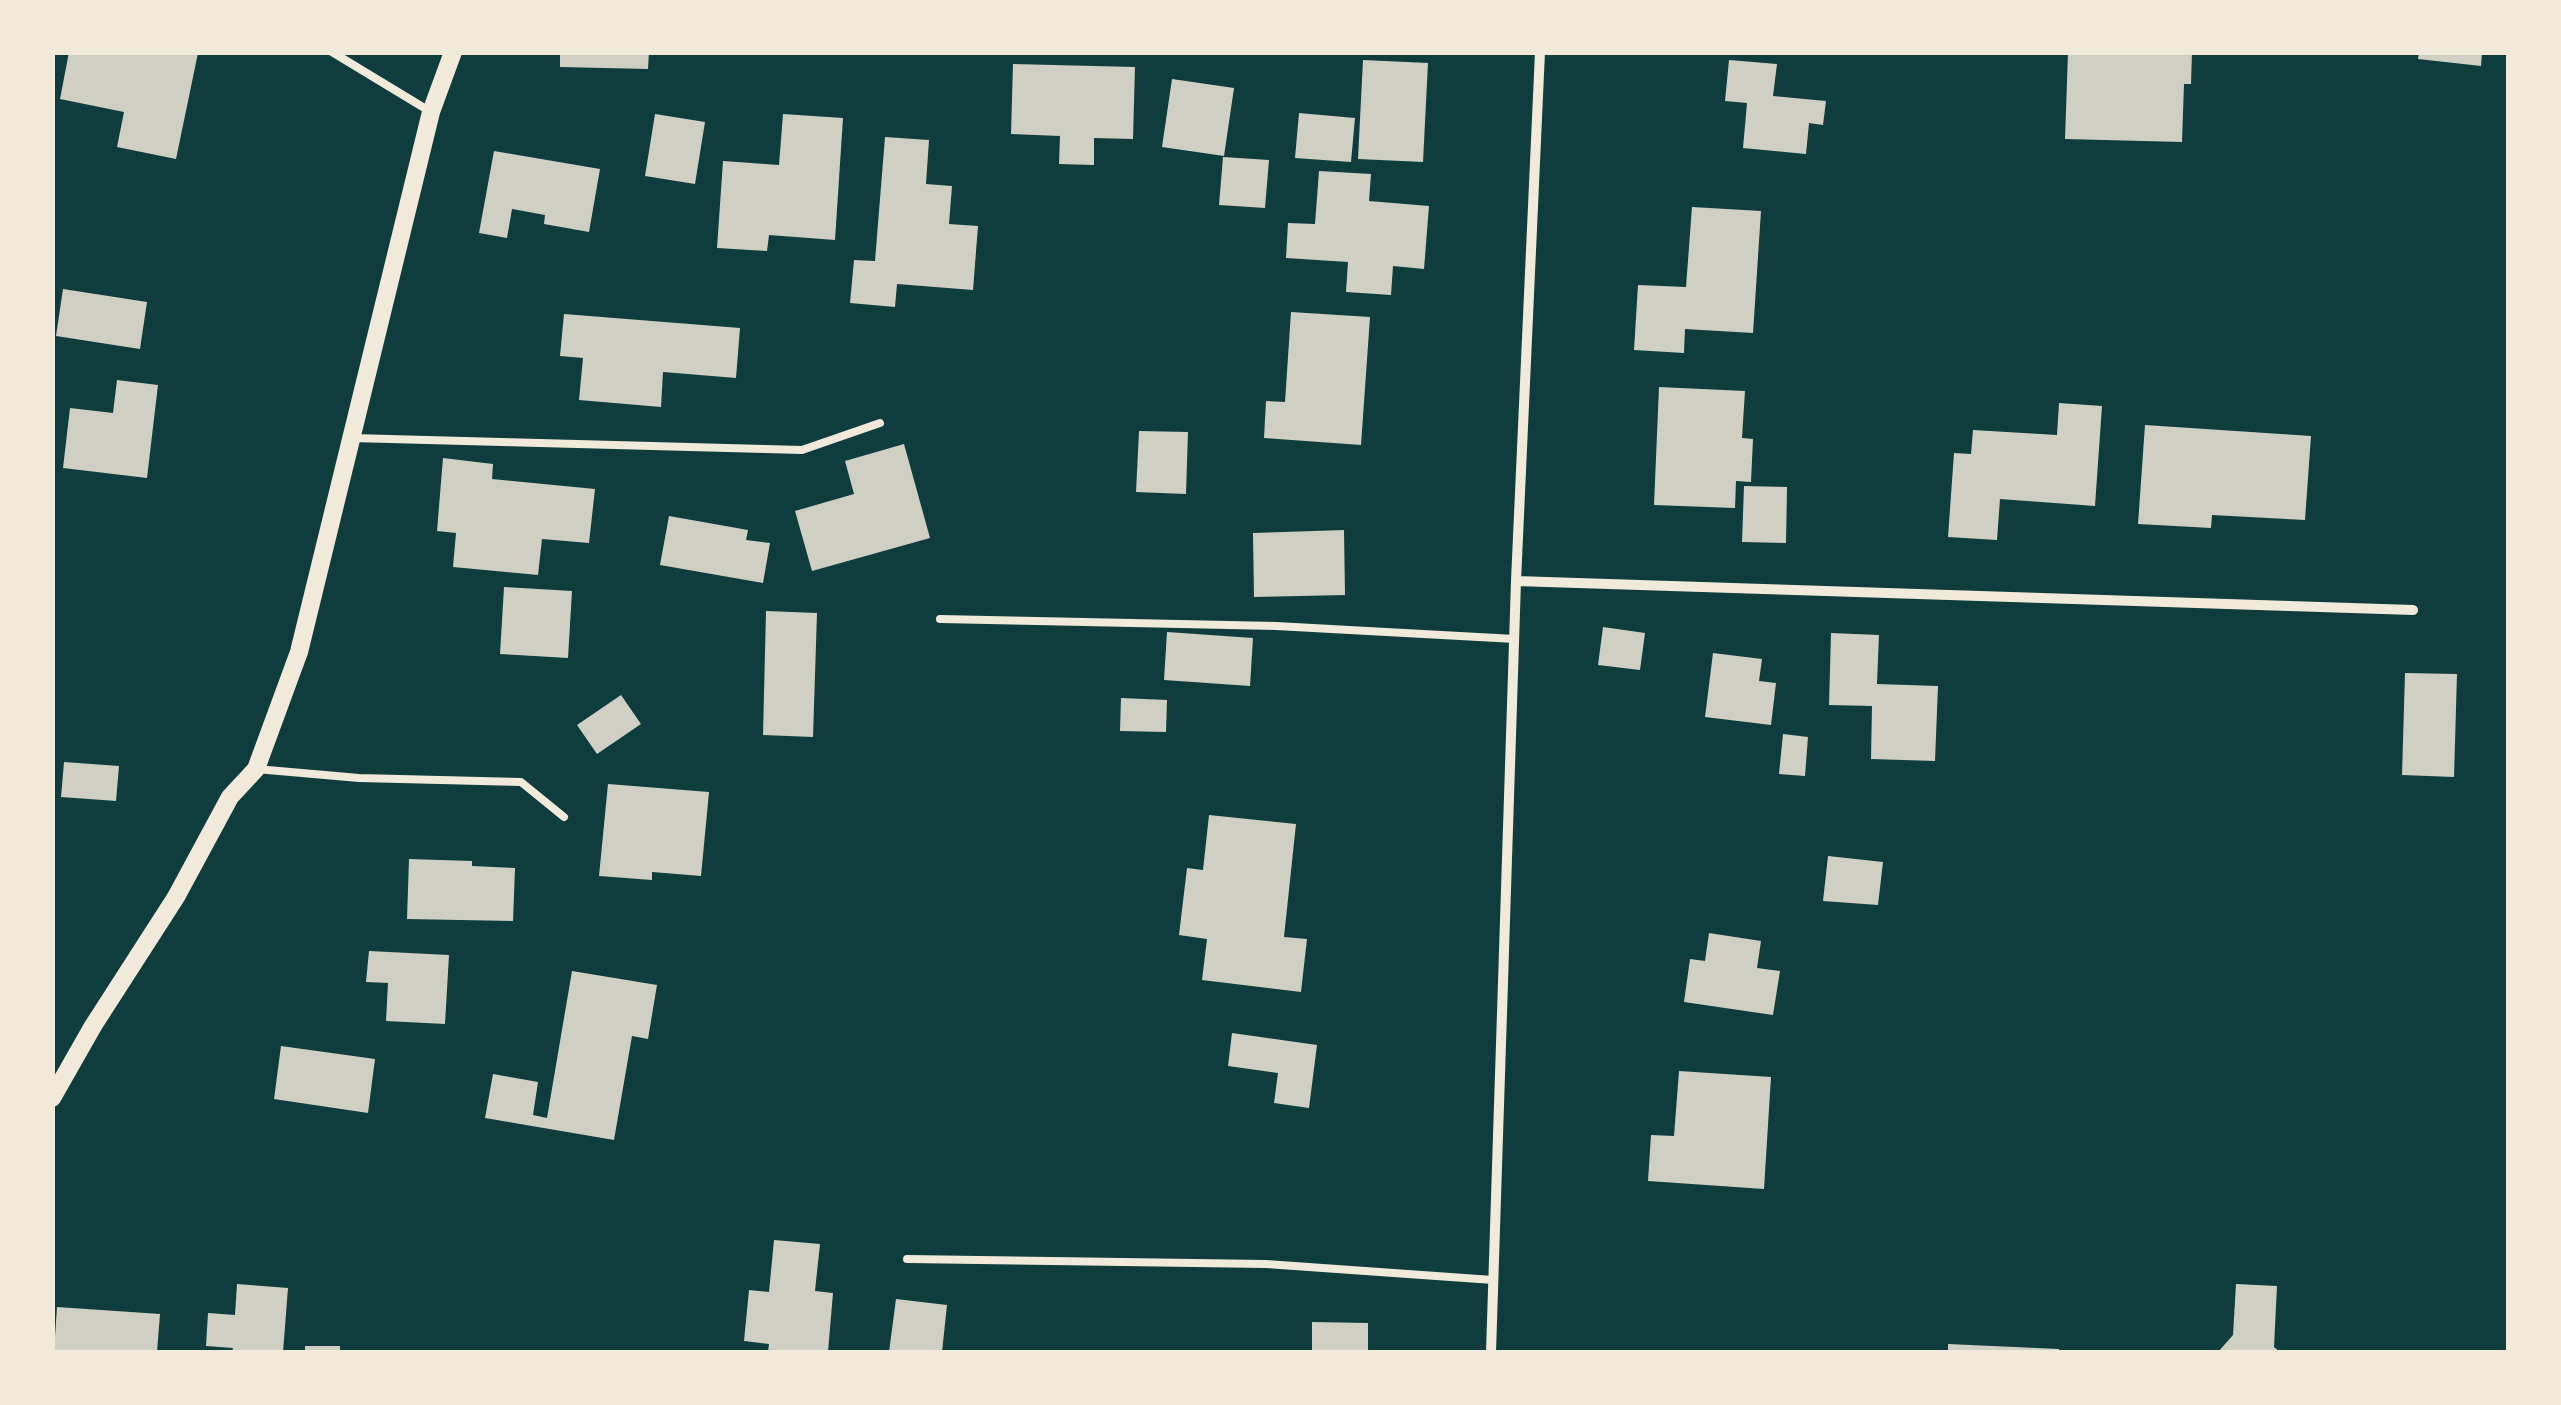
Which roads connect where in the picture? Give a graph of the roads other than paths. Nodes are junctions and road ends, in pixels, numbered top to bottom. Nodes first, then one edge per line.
1 (332, 52) edge
2 (453, 52) edge
3 (1540, 52) edge
4 (432, 112) junction
5 (880, 423) dead end
6 (352, 438) junction
7 (1516, 581) junction
8 (2413, 610) dead end
9 (940, 618) dead end
10 (1515, 640) junction
11 (256, 770) junction
12 (564, 817) dead end
13 (52, 1098) edge
14 (907, 1259) dead end
15 (1493, 1280) junction
16 (1491, 1352) edge

1 - 4 lane
2 - 4 street
3 - 7 street
4 - 6 street
5 - 6 lane
6 - 11 street
7 - 8 street
7 - 10 street
9 - 10 lane
10 - 15 street
11 - 12 lane
11 - 13 street
14 - 15 lane
15 - 16 street

